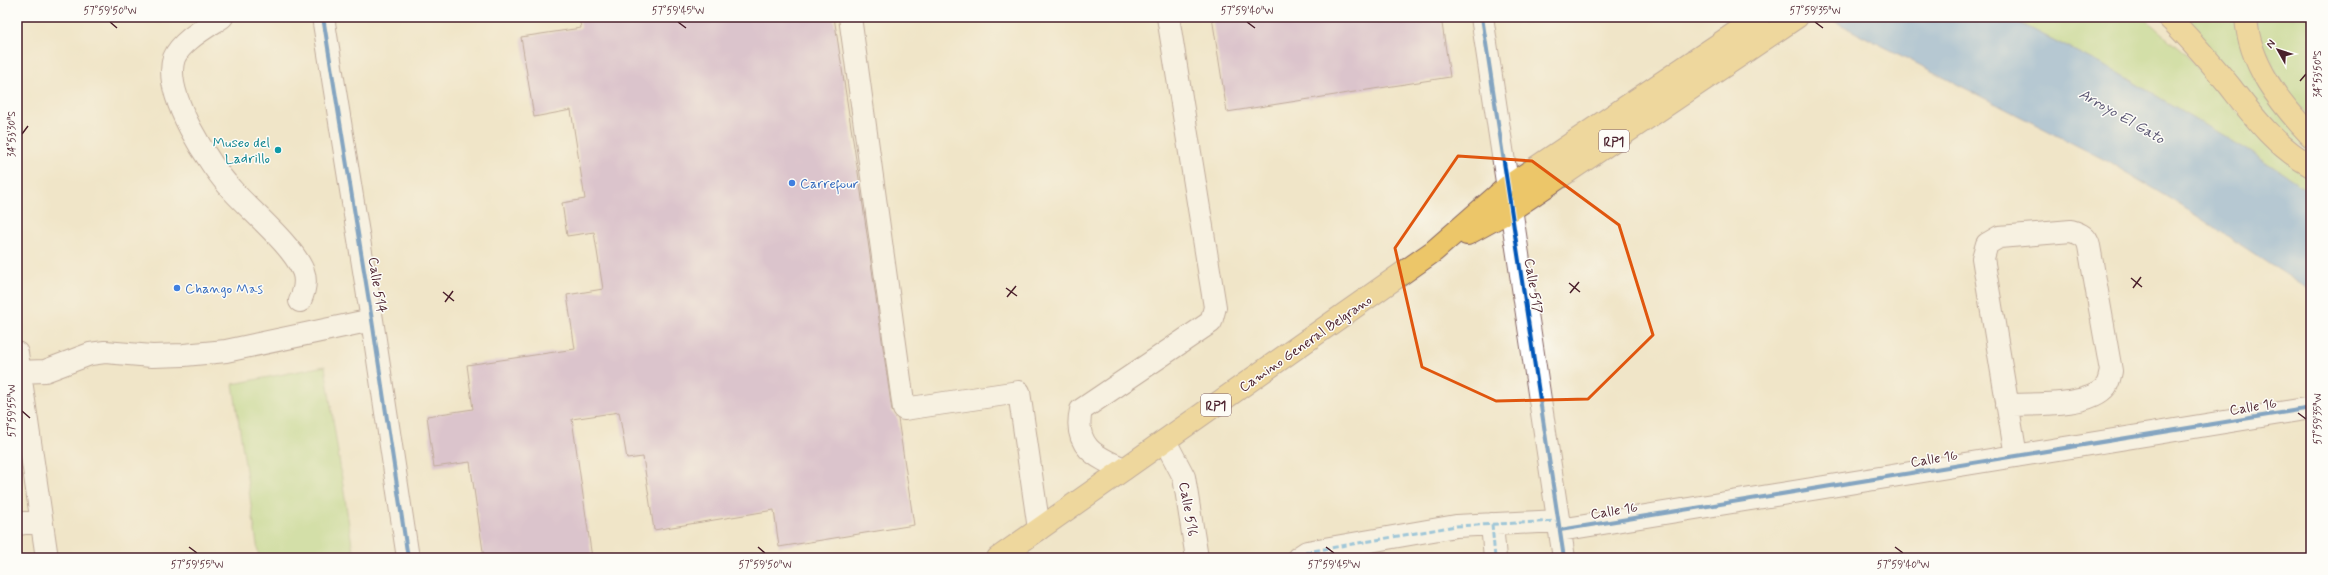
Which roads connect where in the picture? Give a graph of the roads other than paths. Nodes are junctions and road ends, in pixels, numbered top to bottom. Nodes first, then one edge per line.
1 (222, 17) edge
2 (323, 17) edge
3 (850, 17) edge
4 (1168, 17) edge
5 (1482, 17) edge
6 (2168, 17) edge
7 (2246, 17) edge
8 (1757, 18) edge
9 (1793, 20) edge
10 (2311, 136) edge
11 (2311, 166) edge
12 (1507, 187) junction
13 (1511, 210) junction
14 (1434, 251) junction
15 (300, 301) dead end
16 (372, 320) junction
17 (18, 366) edge
18 (2007, 405) junction
19 (2311, 408) edge
20 (22, 418) edge
21 (1165, 441) junction
22 (2016, 456) junction
23 (1124, 469) junction
24 (26, 478) edge
25 (41, 521) junction
26 (17, 524) edge
27 (1492, 524) junction
28 (1559, 525) junction
29 (1039, 529) junction
30 (47, 558) edge
31 (408, 558) edge
32 (998, 558) edge
33 (1197, 558) edge
34 (1298, 558) edge
35 (1495, 558) edge
36 (1564, 558) edge

1 - 15 street
2 - 16 street, Calle 514
3 - 29 street
4 - 23 street
5 - 12 street, Calle 517
6 - 11 main road
7 - 10 main road
8 - 12 main road, Camino General Belgrano / RP1
9 - 13 main road, Camino General Belgrano / RP1
12 - 13 street, Calle 517
12 - 14 main road, Camino General Belgrano / RP1
13 - 14 main road, Camino General Belgrano / RP1
13 - 28 street, Calle 517
14 - 21 main road, Camino General Belgrano / RP1
16 - 17 street
16 - 31 street, Calle 514
17 - 20 street
18 - 18 street
18 - 22 street
19 - 22 street, Calle 16
20 - 24 street
21 - 23 main road, Camino General Belgrano / RP1
21 - 33 street, Calle 516
22 - 28 street, Calle 16
23 - 29 main road, Camino General Belgrano / RP1
24 - 25 street
25 - 26 street
25 - 30 street
27 - 28 street, Calle 16
27 - 34 street, Calle 16
27 - 35 street
28 - 36 street, Calle 517
29 - 32 main road, Camino General Belgrano / RP1

